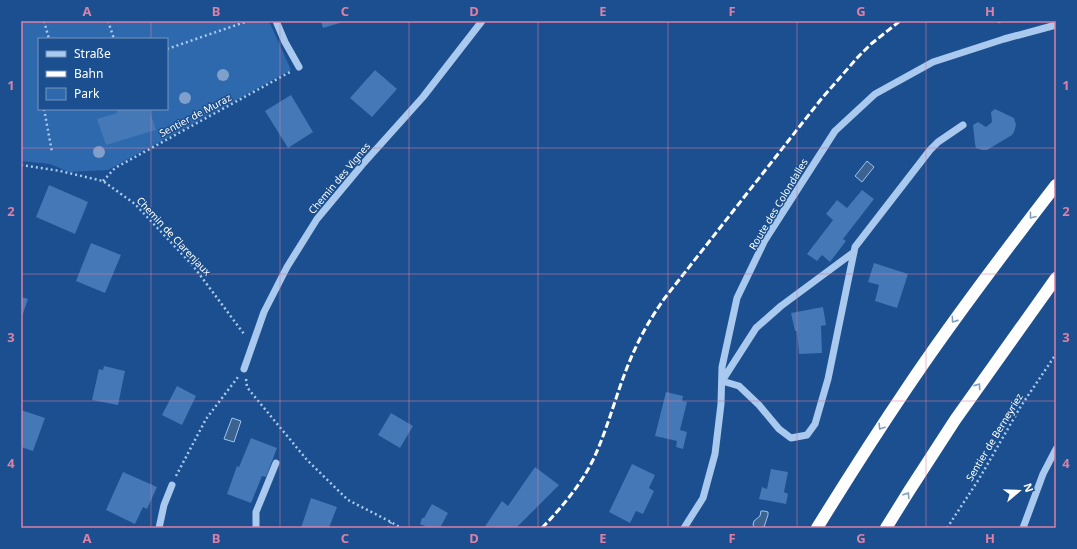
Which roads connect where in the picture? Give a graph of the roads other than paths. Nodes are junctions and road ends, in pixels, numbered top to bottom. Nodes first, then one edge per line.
1 (276, 21) edge
2 (482, 21) edge
3 (1056, 25) edge
4 (299, 67) road end
5 (963, 125) dead end
6 (1056, 185) edge
7 (854, 252) junction
8 (1056, 278) edge
9 (244, 369) road end
10 (722, 381) junction
11 (1056, 449) edge
12 (276, 462) dead end
13 (172, 484) road end
14 (159, 528) edge
15 (256, 528) edge
16 (684, 528) edge
17 (817, 528) edge
18 (886, 528) edge
19 (1023, 528) edge

1 - 4 street
2 - 9 street, Chemin des Vignes
3 - 10 street, Route des Colondalles
5 - 7 street
6 -> 17 highway
7 - 10 street
7 - 10 street
18 -> 8 highway
10 - 16 street, Route des Colondalles
11 - 19 street
12 - 15 street
13 - 14 street

